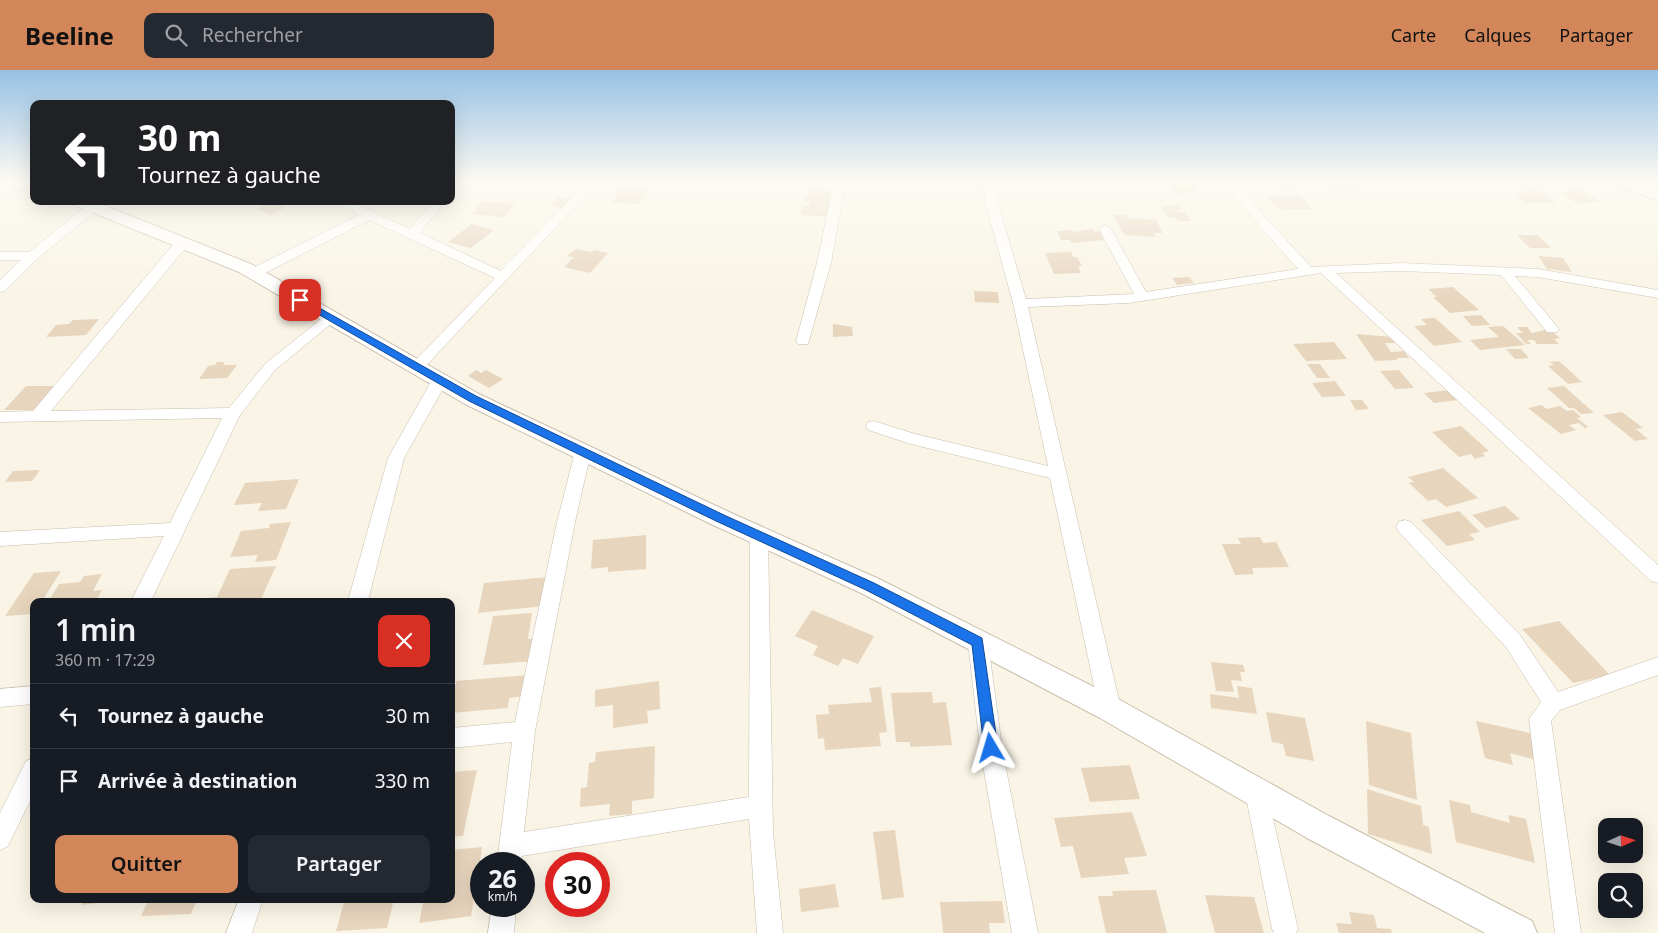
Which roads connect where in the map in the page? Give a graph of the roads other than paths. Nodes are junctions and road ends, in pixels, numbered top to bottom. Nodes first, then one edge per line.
1 (69, 220) edge
2 (126, 220) edge
3 (359, 220) edge
4 (380, 220) edge
5 (424, 220) edge
6 (557, 220) edge
7 (832, 220) edge
8 (996, 220) edge
9 (1260, 220) edge
10 (1104, 229) dead end
11 (412, 235) junction
12 (182, 243) junction
13 (0, 256) edge
14 (32, 256) junction
15 (1324, 269) junction
16 (1306, 271) junction
17 (1504, 272) junction
18 (254, 274) junction
19 (504, 276) junction
20 (0, 288) edge
21 (1658, 294) edge
22 (1142, 297) junction
23 (1020, 303) junction
24 (331, 318) junction
25 (1552, 329) dead end
26 (803, 341) dead end
27 (417, 367) junction
28 (440, 380) junction
29 (233, 413) junction
30 (0, 417) edge
31 (37, 417) junction
32 (874, 426) dead end
33 (583, 452) junction
34 (1058, 474) junction
35 (1405, 527) dead end
36 (177, 529) junction
37 (759, 536) junction
38 (0, 539) edge
39 (1658, 576) edge
40 (142, 598) edge
41 (359, 598) edge
42 (978, 642) junction
43 (1658, 666) edge
44 (30, 695) edge
45 (0, 698) edge
46 (1553, 703) junction
47 (1110, 709) junction
48 (524, 731) junction
49 (455, 738) edge
50 (30, 776) edge
51 (1256, 792) junction
52 (761, 806) junction
53 (0, 838) edge
54 (510, 852) edge
55 (525, 852) edge
56 (250, 903) edge
57 (503, 917) edge
58 (1285, 929) dead end
59 (239, 933) edge
60 (501, 933) edge
61 (770, 933) edge
62 (1026, 933) edge
63 (1520, 933) edge
64 (1568, 933) edge

1 - 14 street
2 - 12 street
3 - 18 street
4 - 11 street
5 - 11 street
6 - 19 street
7 - 26 street
8 - 23 street
9 - 16 street
10 - 22 street
11 - 19 street
12 - 18 street
12 - 31 street
13 - 14 street
14 - 20 street
15 - 16 street
15 - 17 street
15 - 39 street
16 - 22 street
17 - 21 street
17 - 25 street
18 - 24 street
19 - 27 street
22 - 23 street
23 - 34 street
24 - 27 street
24 - 29 street
27 - 28 street
28 - 33 street
28 - 41 street
29 - 31 street
29 - 36 street
30 - 31 street
32 - 34 street
33 - 37 street
33 - 48 street
34 - 47 street
35 - 46 street
36 - 38 street
36 - 40 street
37 - 42 street
37 - 52 street
42 - 47 street
42 - 62 street
43 - 46 street
44 - 45 street
46 - 64 street
47 - 51 street
48 - 49 street
48 - 54 street
50 - 53 street
51 - 58 street
51 - 63 street
52 - 55 street
52 - 61 street
56 - 59 street
57 - 60 street

